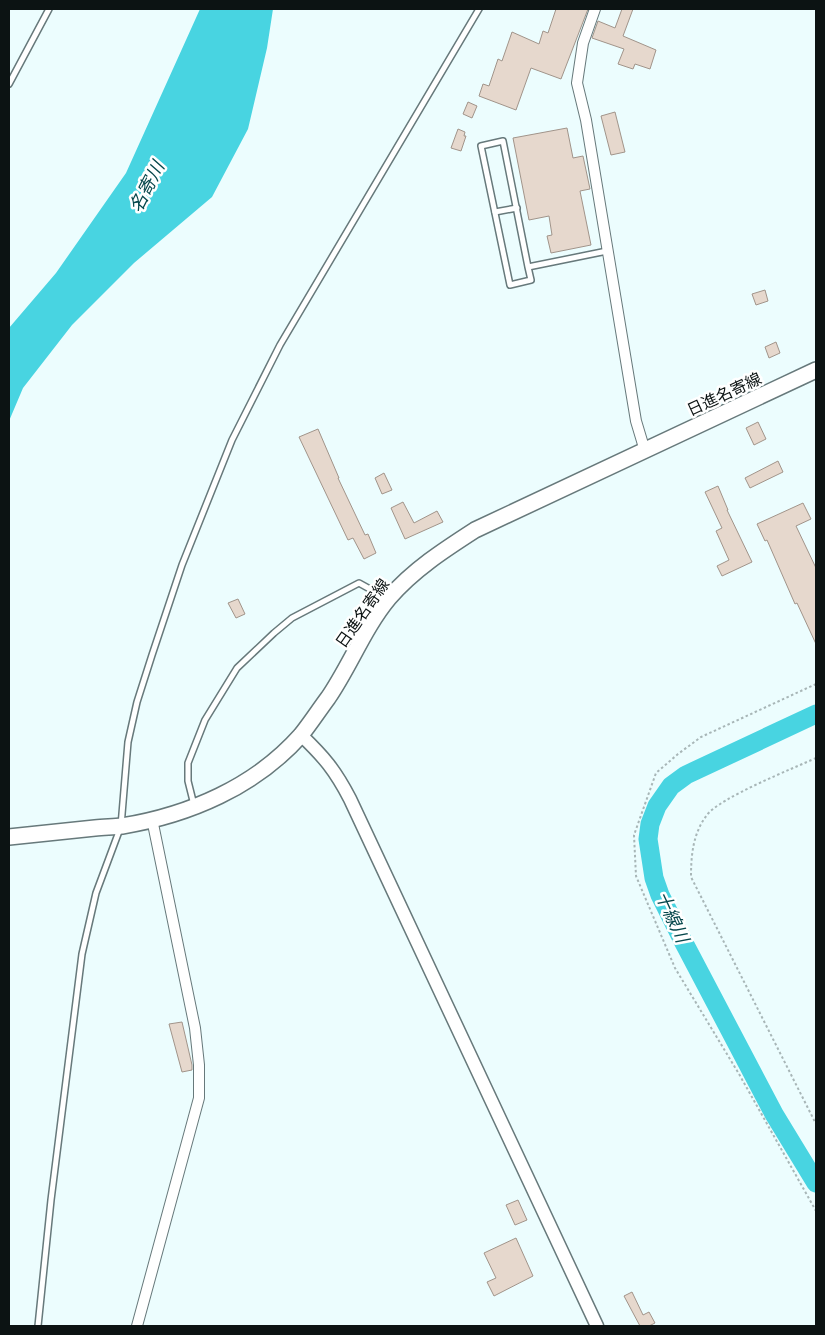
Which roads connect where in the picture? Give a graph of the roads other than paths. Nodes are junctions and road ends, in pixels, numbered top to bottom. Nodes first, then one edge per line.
1 (49, 9) edge
2 (479, 9) edge
3 (595, 9) edge
4 (9, 84) edge
5 (516, 208) junction
6 (495, 212) junction
7 (607, 251) junction
8 (528, 267) junction
9 (816, 370) edge
10 (644, 451) junction
11 (388, 599) junction
12 (301, 735) junction
13 (195, 807) junction
14 (152, 819) junction
15 (121, 826) junction
16 (9, 837) edge
17 (38, 1326) edge
18 (137, 1326) edge
19 (596, 1326) edge

1 - 4 lane
2 - 15 lane
3 - 7 street
5 - 6 lane
5 - 6 lane
5 - 8 lane
6 - 8 lane
7 - 8 lane
7 - 10 street
9 - 10 main road, 日進名寄線
10 - 11 main road, 日進名寄線
11 - 12 main road, 日進名寄線
11 - 13 lane
12 - 13 main road, 日進名寄線
12 - 19 street
13 - 14 main road, 日進名寄線
14 - 15 main road, 日進名寄線
14 - 18 street
15 - 16 main road, 日進名寄線
15 - 17 lane

